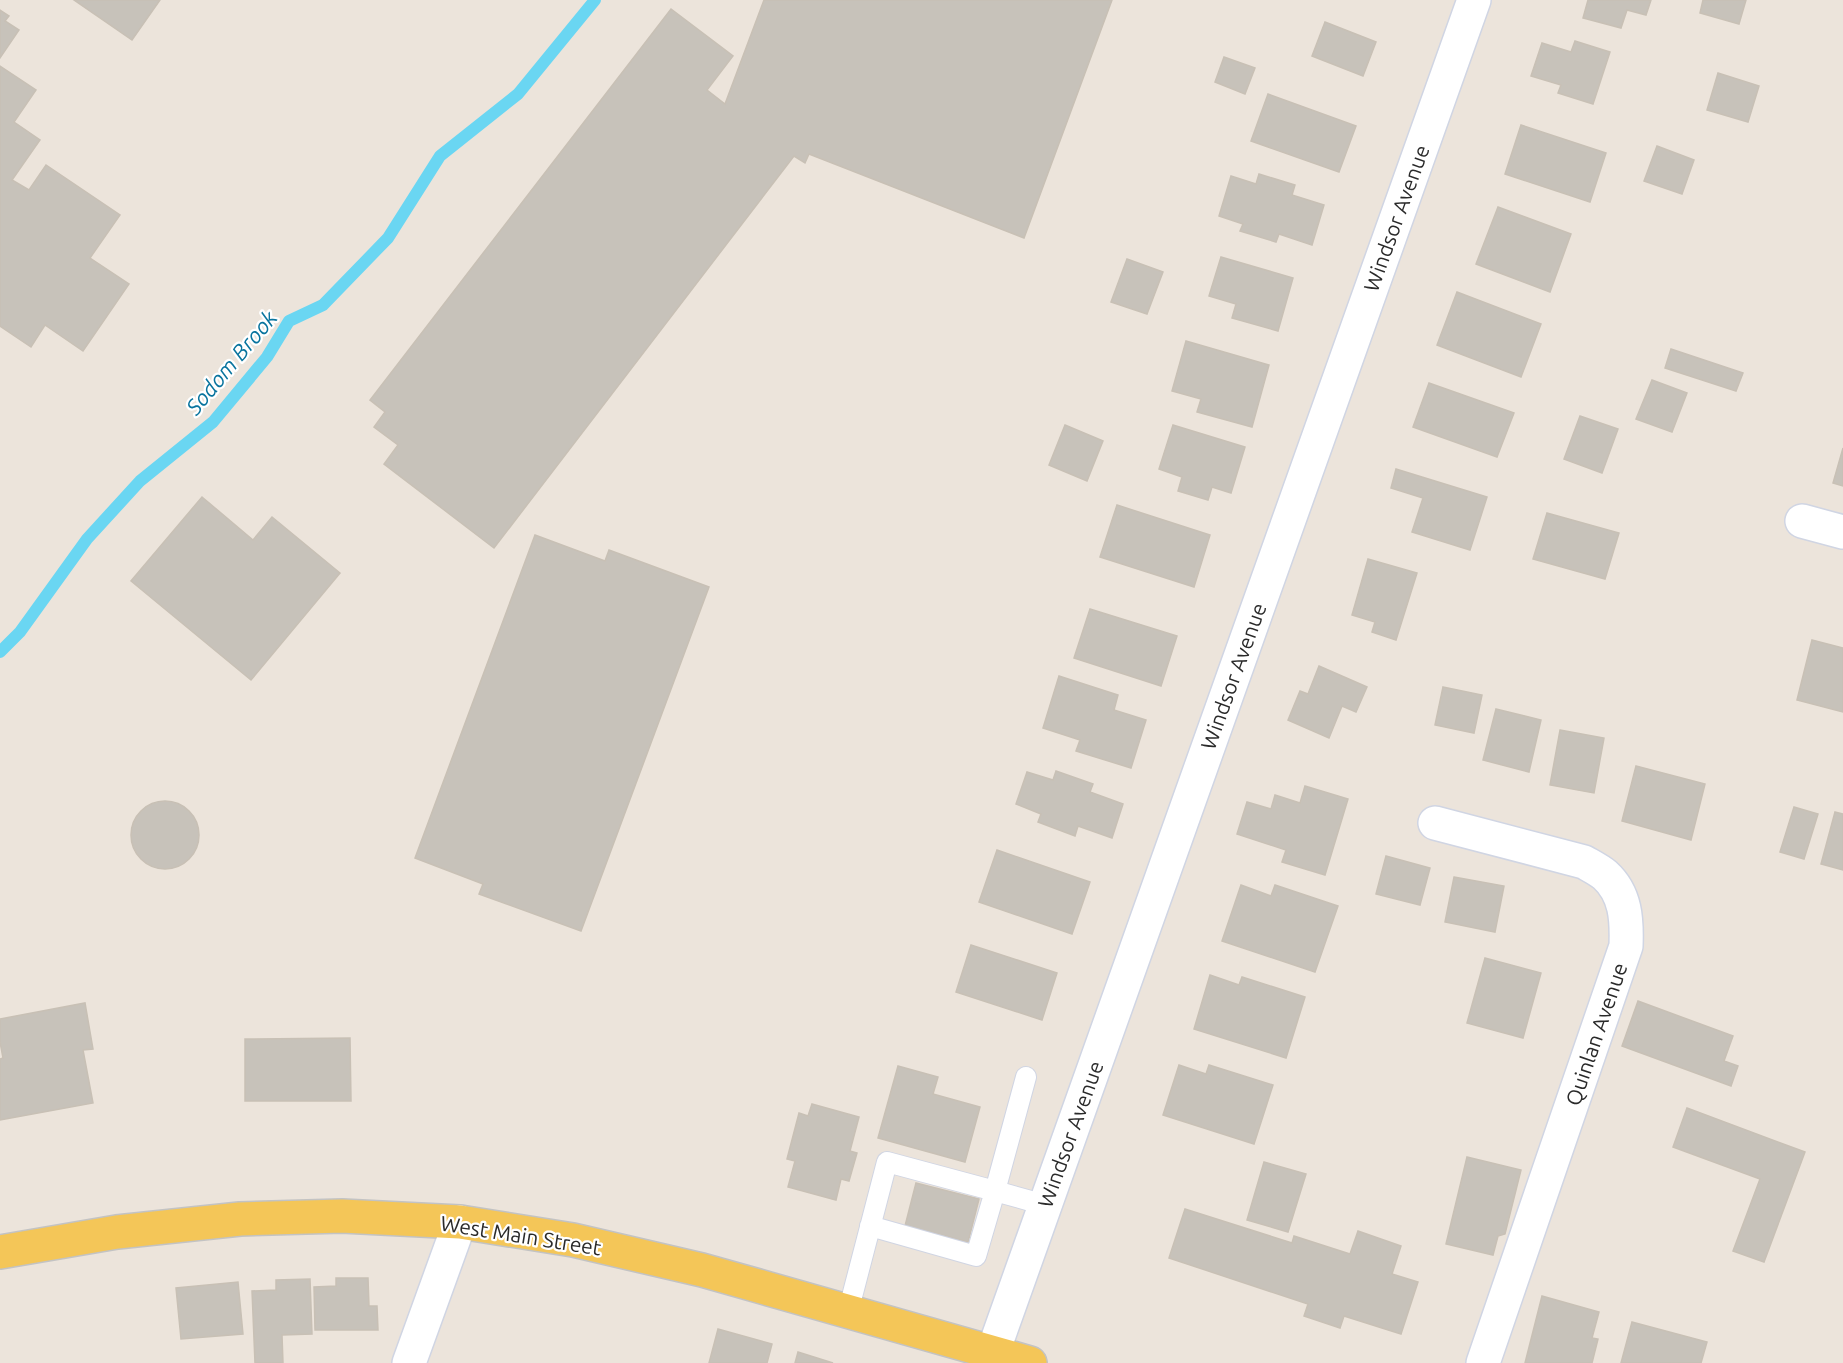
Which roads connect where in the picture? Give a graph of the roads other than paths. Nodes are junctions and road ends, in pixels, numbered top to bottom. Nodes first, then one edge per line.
1 (1474, 0) edge
2 (1802, 521) dead end
3 (1843, 532) edge
4 (1435, 823) dead end
5 (1026, 1077) dead end
6 (995, 1191) junction
7 (1045, 1205) junction
8 (460, 1222) junction
9 (870, 1227) junction
10 (0, 1252) edge
11 (848, 1312) junction
12 (991, 1358) edge
13 (409, 1363) edge
14 (1030, 1363) edge
15 (1483, 1363) edge

1 - 7 street, Windsor Avenue
2 - 3 street
4 - 15 street, Quinlan Avenue
5 - 6 lane
6 - 7 lane
6 - 9 lane
6 - 9 lane
7 - 12 street, Windsor Avenue
8 - 10 main road, West Main Street
8 - 11 main road, West Main Street
8 - 13 street
9 - 11 lane
11 - 12 main road, West Main Street
12 - 14 main road, West Main Street

